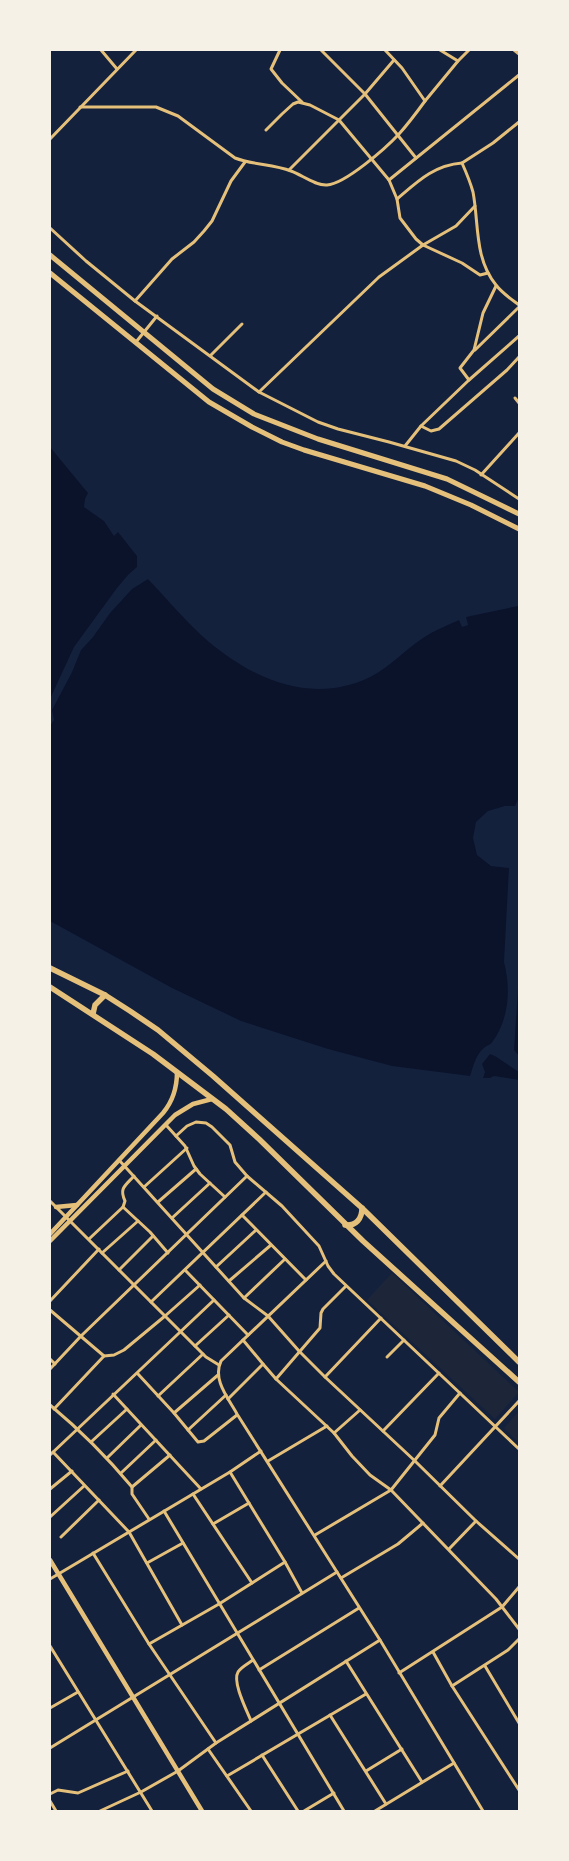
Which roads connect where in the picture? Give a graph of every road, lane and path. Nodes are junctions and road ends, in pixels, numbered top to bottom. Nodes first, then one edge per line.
1 (101, 50) edge
2 (136, 50) edge
3 (280, 50) edge
4 (320, 50) edge
5 (385, 50) edge
6 (440, 50) edge
7 (469, 50) edge
8 (514, 50) edge
9 (519, 54) edge
10 (394, 60) junction
11 (458, 61) junction
12 (117, 69) junction
13 (519, 75) edge
14 (365, 94) junction
15 (425, 101) junction
16 (303, 102) junction
17 (80, 107) junction
18 (339, 120) junction
19 (519, 122) edge
20 (266, 130) dead end
21 (398, 135) junction
22 (50, 139) edge
23 (416, 158) junction
24 (371, 159) junction
25 (245, 162) junction
26 (462, 163) junction
27 (290, 170) junction
28 (389, 180) junction
29 (397, 199) junction
30 (475, 206) junction
31 (50, 228) edge
32 (423, 245) junction
33 (50, 255) edge
34 (50, 274) edge
35 (488, 274) junction
36 (496, 286) junction
37 (135, 301) junction
38 (519, 306) edge
39 (156, 316) junction
40 (242, 324) dead end
41 (144, 331) junction
42 (519, 336) edge
43 (136, 342) junction
44 (474, 350) junction
45 (212, 355) junction
46 (519, 357) edge
47 (469, 380) junction
48 (259, 392) junction
49 (514, 398) dead end
50 (519, 403) edge
51 (421, 426) junction
52 (519, 433) edge
53 (405, 446) junction
54 (481, 476) junction
55 (518, 497) edge
56 (519, 514) edge
57 (519, 529) edge
58 (50, 968) edge
59 (50, 987) edge
60 (104, 995) junction
61 (93, 1014) junction
62 (177, 1070) junction
63 (213, 1098) junction
64 (165, 1124) junction
65 (176, 1136) junction
66 (187, 1148) junction
67 (120, 1160) junction
68 (125, 1166) junction
69 (196, 1169) junction
70 (134, 1176) junction
71 (247, 1176) junction
72 (210, 1183) junction
73 (144, 1187) junction
74 (266, 1192) junction
75 (225, 1197) junction
76 (50, 1201) edge
77 (158, 1202) junction
78 (78, 1204) junction
79 (56, 1207) junction
80 (124, 1207) junction
81 (362, 1208) junction
82 (242, 1215) junction
83 (172, 1218) junction
84 (68, 1219) junction
85 (138, 1221) junction
86 (345, 1225) junction
87 (256, 1230) junction
88 (50, 1234) edge
89 (187, 1234) junction
90 (154, 1236) junction
91 (89, 1240) junction
92 (50, 1241) edge
93 (271, 1245) junction
94 (99, 1249) junction
95 (168, 1252) junction
96 (203, 1252) junction
97 (102, 1253) junction
98 (284, 1259) junction
99 (326, 1261) junction
100 (216, 1267) junction
101 (119, 1270) junction
102 (185, 1270) junction
103 (306, 1280) junction
104 (229, 1281) junction
105 (134, 1285) junction
106 (200, 1285) junction
107 (346, 1286) junction
108 (244, 1298) junction
109 (214, 1300) junction
110 (50, 1301) edge
111 (151, 1302) junction
112 (50, 1310) edge
113 (228, 1315) junction
114 (165, 1316) junction
115 (268, 1316) junction
116 (380, 1318) junction
117 (181, 1332) junction
118 (248, 1335) junction
119 (81, 1336) junction
120 (243, 1340) junction
121 (404, 1340) junction
122 (195, 1346) junction
123 (299, 1351) junction
124 (203, 1354) junction
125 (104, 1356) junction
126 (388, 1357) dead end
127 (50, 1360) edge
128 (519, 1362) edge
129 (55, 1364) junction
130 (263, 1364) junction
131 (219, 1365) junction
132 (50, 1369) edge
133 (438, 1373) junction
134 (138, 1374) junction
135 (218, 1375) junction
136 (325, 1377) junction
137 (276, 1379) junction
138 (519, 1382) edge
139 (460, 1393) junction
140 (113, 1394) junction
141 (158, 1396) junction
142 (227, 1397) junction
143 (519, 1401) edge
144 (50, 1406) edge
145 (54, 1409) junction
146 (127, 1409) junction
147 (360, 1410) junction
148 (174, 1413) junction
149 (238, 1414) junction
150 (141, 1425) junction
151 (327, 1426) junction
152 (495, 1427) junction
153 (78, 1430) junction
154 (188, 1430) junction
155 (383, 1431) junction
156 (334, 1433) junction
157 (156, 1440) junction
158 (91, 1442) junction
159 (519, 1449) edge
160 (261, 1451) junction
161 (52, 1454) edge
162 (170, 1455) junction
163 (106, 1458) junction
164 (268, 1461) junction
165 (415, 1461) junction
166 (72, 1472) junction
167 (230, 1472) junction
168 (121, 1473) junction
169 (84, 1486) junction
170 (440, 1486) junction
171 (132, 1487) junction
172 (50, 1489) edge
173 (202, 1489) junction
174 (392, 1490) junction
175 (193, 1494) junction
176 (99, 1500) junction
177 (249, 1503) junction
178 (164, 1511) junction
179 (50, 1517) edge
180 (150, 1520) junction
181 (476, 1521) junction
182 (423, 1523) junction
183 (213, 1524) junction
184 (129, 1532) junction
185 (315, 1535) junction
186 (60, 1537) dead end
187 (183, 1543) junction
188 (449, 1549) junction
189 (93, 1553) junction
190 (519, 1559) edge
191 (50, 1560) edge
192 (285, 1562) junction
193 (147, 1563) junction
194 (337, 1572) junction
195 (59, 1574) junction
196 (341, 1578) junction
197 (50, 1579) edge
198 (252, 1584) junction
199 (519, 1587) edge
200 (302, 1593) junction
201 (220, 1604) junction
202 (502, 1606) junction
203 (359, 1608) junction
204 (182, 1625) junction
205 (519, 1630) edge
206 (238, 1634) junction
207 (380, 1640) junction
208 (519, 1640) edge
209 (149, 1644) junction
210 (50, 1646) edge
211 (433, 1652) junction
212 (253, 1660) junction
213 (346, 1661) junction
214 (485, 1666) junction
215 (259, 1670) junction
216 (400, 1673) junction
217 (169, 1674) junction
218 (452, 1686) junction
219 (78, 1692) junction
220 (366, 1694) junction
221 (133, 1697) junction
222 (279, 1703) junction
223 (50, 1708) edge
224 (330, 1715) junction
225 (96, 1720) junction
226 (252, 1720) junction
227 (519, 1723) edge
228 (298, 1734) junction
229 (216, 1743) junction
230 (50, 1748) edge
231 (208, 1749) junction
232 (402, 1749) junction
233 (262, 1755) junction
234 (454, 1763) junction
235 (128, 1771) junction
236 (178, 1771) junction
237 (366, 1771) junction
238 (227, 1776) junction
239 (422, 1782) junction
240 (519, 1790) edge
241 (141, 1792) junction
242 (50, 1794) edge
243 (334, 1794) junction
244 (50, 1801) edge
245 (386, 1804) junction
246 (56, 1811) edge
247 (100, 1811) edge
248 (152, 1811) edge
249 (202, 1811) edge
250 (251, 1811) edge
251 (298, 1811) edge
252 (304, 1811) edge
253 (344, 1811) edge
254 (375, 1811) edge
255 (483, 1811) edge

1 - 12 street
2 - 12 street
3 - 16 street
4 - 14 street
5 - 10 street
6 - 11 street
7 - 11 street
8 - 9 street
10 - 14 street
10 - 15 street
11 - 15 street
12 - 17 street
13 - 23 street
14 - 18 street
14 - 21 street
15 - 21 street
16 - 18 street
16 - 20 street
17 - 22 street
17 - 25 street
18 - 24 street
18 - 27 street
19 - 26 street
21 - 23 street
21 - 24 street
23 - 28 street
24 - 27 street
24 - 28 street
25 - 27 street
25 - 37 street
26 - 29 street
26 - 30 street
28 - 29 street
29 - 32 street
30 - 32 street
30 - 35 street
31 - 37 street
32 - 35 street
32 - 48 street
33 - 41 main road
34 - 43 main road
35 - 36 street
36 - 38 street
36 - 44 street
37 - 39 street
38 - 44 street
39 - 41 street
39 - 45 street
40 - 45 street
41 - 43 street
41 - 56 main road
42 - 47 street
43 - 57 main road
44 - 47 street
45 - 48 street
46 - 51 street
47 - 51 street
48 - 53 street
49 - 50 street
51 - 53 street
52 - 54 street
53 - 54 street
54 - 55 street
58 - 60 highway
59 - 61 highway
60 - 61 highway
60 - 81 highway
61 - 62 highway
62 - 63 highway
62 - 67 street
63 - 64 street
63 - 86 highway
64 - 65 street
64 - 68 street
65 - 66 street
65 - 71 street
66 - 69 street
66 - 73 street
67 - 68 street
67 - 78 street
68 - 70 street
68 - 84 street
69 - 72 street
69 - 77 street
70 - 73 street
70 - 80 street
71 - 74 street
71 - 75 street
72 - 75 street
72 - 83 street
73 - 77 street
74 - 82 street
74 - 99 street
75 - 89 street
76 - 79 street
77 - 83 street
78 - 79 street
78 - 84 street
79 - 84 street
80 - 85 street
80 - 91 street
81 - 86 highway
81 - 128 highway
82 - 87 street
82 - 96 street
83 - 89 street
84 - 88 street
84 - 91 street
84 - 92 street
85 - 90 street
85 - 97 street
86 - 138 highway
87 - 93 street
87 - 100 street
89 - 95 street
89 - 96 street
90 - 95 street
90 - 101 street
91 - 94 street
93 - 98 street
93 - 104 street
94 - 97 street
94 - 110 street
95 - 105 street
96 - 100 street
96 - 102 street
97 - 101 street
98 - 103 street
98 - 108 street
99 - 103 street
99 - 107 street
100 - 104 street
101 - 105 street
102 - 106 street
102 - 111 street
103 - 115 street
104 - 108 street
105 - 111 street
105 - 119 street
106 - 109 street
106 - 114 street
107 - 116 street
107 - 123 street
108 - 115 street
109 - 113 street
109 - 117 street
111 - 114 street
112 - 119 street
113 - 118 street
113 - 122 street
114 - 117 street
114 - 125 street
115 - 118 street
115 - 123 street
116 - 121 street
116 - 136 street
117 - 122 street
117 - 134 street
118 - 120 street
119 - 125 street
119 - 129 street
120 - 130 street
120 - 131 street
121 - 126 street
121 - 133 street
122 - 124 street
123 - 136 street
123 - 137 street
124 - 131 street
124 - 141 street
125 - 145 street
127 - 129 street
129 - 132 street
130 - 137 street
130 - 142 street
131 - 135 street
133 - 139 street
133 - 155 street
134 - 140 street
134 - 141 street
135 - 142 street
135 - 148 street
136 - 147 street
137 - 151 street
139 - 152 street
139 - 165 street
140 - 146 street
140 - 153 street
141 - 148 street
142 - 149 street
142 - 154 street
143 - 152 street
144 - 145 street
145 - 153 street
146 - 150 street
146 - 158 street
147 - 155 street
147 - 156 street
148 - 154 street
149 - 154 street
149 - 160 street
150 - 157 street
150 - 163 street
151 - 156 street
151 - 164 street
152 - 159 street
152 - 170 street
153 - 158 street
153 - 161 street
155 - 165 street
156 - 174 street
157 - 162 street
157 - 168 street
158 - 163 street
160 - 164 street
160 - 167 street
161 - 166 street
162 - 171 street
162 - 173 street
163 - 168 street
164 - 185 street
165 - 170 street
165 - 174 street
166 - 169 street
166 - 172 street
167 - 173 street
167 - 177 street
168 - 171 street
169 - 176 street
169 - 179 street
170 - 181 street
171 - 180 street
173 - 175 street
174 - 182 street
174 - 185 street
175 - 178 street
175 - 183 street
176 - 184 street
176 - 186 street
177 - 183 street
177 - 192 street
178 - 180 street
178 - 187 street
180 - 184 street
181 - 188 street
181 - 190 street
182 - 188 street
182 - 196 street
183 - 198 street
184 - 189 street
184 - 193 street
185 - 194 street
187 - 193 street
187 - 201 street
188 - 202 street
189 - 195 street
189 - 209 street
191 - 195 street
192 - 198 street
192 - 200 street
193 - 204 street
194 - 196 street
194 - 200 street
195 - 197 street
195 - 221 street
196 - 203 street
198 - 201 street
199 - 202 street
200 - 206 street
201 - 204 street
201 - 206 street
202 - 205 street
202 - 211 street
203 - 207 street
203 - 215 street
204 - 209 street
206 - 212 street
206 - 217 street
207 - 213 street
207 - 216 street
208 - 214 street
209 - 217 street
210 - 219 street
211 - 216 street
211 - 218 street
212 - 215 street
212 - 226 street
213 - 220 street
213 - 222 street
214 - 218 street
214 - 227 street
215 - 222 street
216 - 234 street
217 - 221 street
217 - 229 street
218 - 240 street
219 - 223 street
219 - 225 street
220 - 224 street
220 - 232 street
221 - 225 street
221 - 236 street
222 - 226 street
222 - 228 street
224 - 228 street
224 - 237 street
225 - 230 street
225 - 235 street
226 - 229 street
228 - 233 street
228 - 243 street
229 - 231 street
231 - 236 street
231 - 238 street
232 - 237 street
232 - 239 street
233 - 238 street
233 - 251 street
234 - 239 street
234 - 255 street
235 - 241 street
235 - 242 street
236 - 241 street
236 - 249 street
237 - 245 street
238 - 250 street
239 - 245 street
241 - 247 street
241 - 248 street
243 - 252 street
243 - 253 street
244 - 246 street
245 - 254 street

